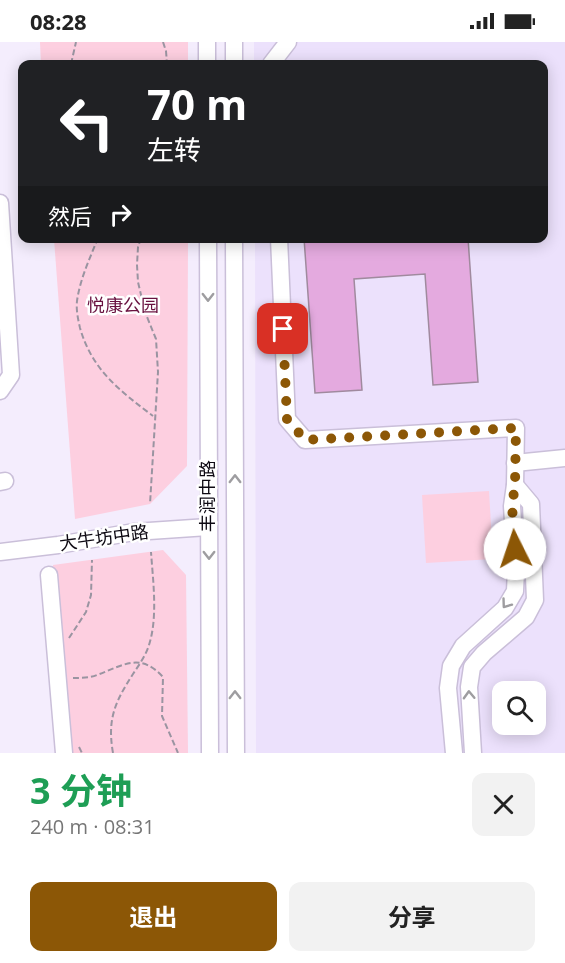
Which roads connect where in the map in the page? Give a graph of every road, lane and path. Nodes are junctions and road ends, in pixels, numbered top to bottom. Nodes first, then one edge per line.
1 (76, 42) edge
2 (163, 42) edge
3 (207, 42) edge
4 (234, 42) edge
5 (288, 42) edge
6 (72, 60) edge
7 (167, 60) edge
8 (207, 60) edge
9 (234, 60) edge
10 (275, 60) edge
11 (0, 203) edge
12 (96, 243) edge
13 (139, 243) edge
14 (208, 243) edge
15 (234, 243) edge
16 (279, 243) edge
17 (0, 392) edge
18 (154, 416) junction
19 (565, 458) edge
20 (515, 463) junction
21 (515, 485) junction
22 (150, 504) dead end
23 (208, 527) junction
24 (0, 552) edge
25 (151, 552) dead end
26 (92, 560) dead end
27 (49, 575) dead end
28 (67, 643) dead end
29 (140, 663) junction
30 (68, 679) dead end
31 (70, 748) edge
32 (82, 753) edge
33 (113, 753) edge
34 (178, 753) edge
35 (210, 753) edge
36 (236, 753) edge
37 (454, 753) edge
38 (473, 753) edge

1 - 6 path
2 - 7 path
3 - 8 street
4 - 9 street
5 - 10 street
11 - 17 street
12 - 18 path
13 - 18 path
14 -> 23 street, 丰润中路
36 -> 15 street, 丰润中路
16 - 20 street
18 - 22 path
19 - 20 street
20 - 21 street
21 -> 37 street
38 -> 21 street
23 - 24 street, 大牛坊中路
23 -> 35 street, 丰润中路
25 - 29 path
26 - 28 path
27 - 31 street
29 - 30 path
29 - 33 path
29 - 34 path
31 - 32 path

